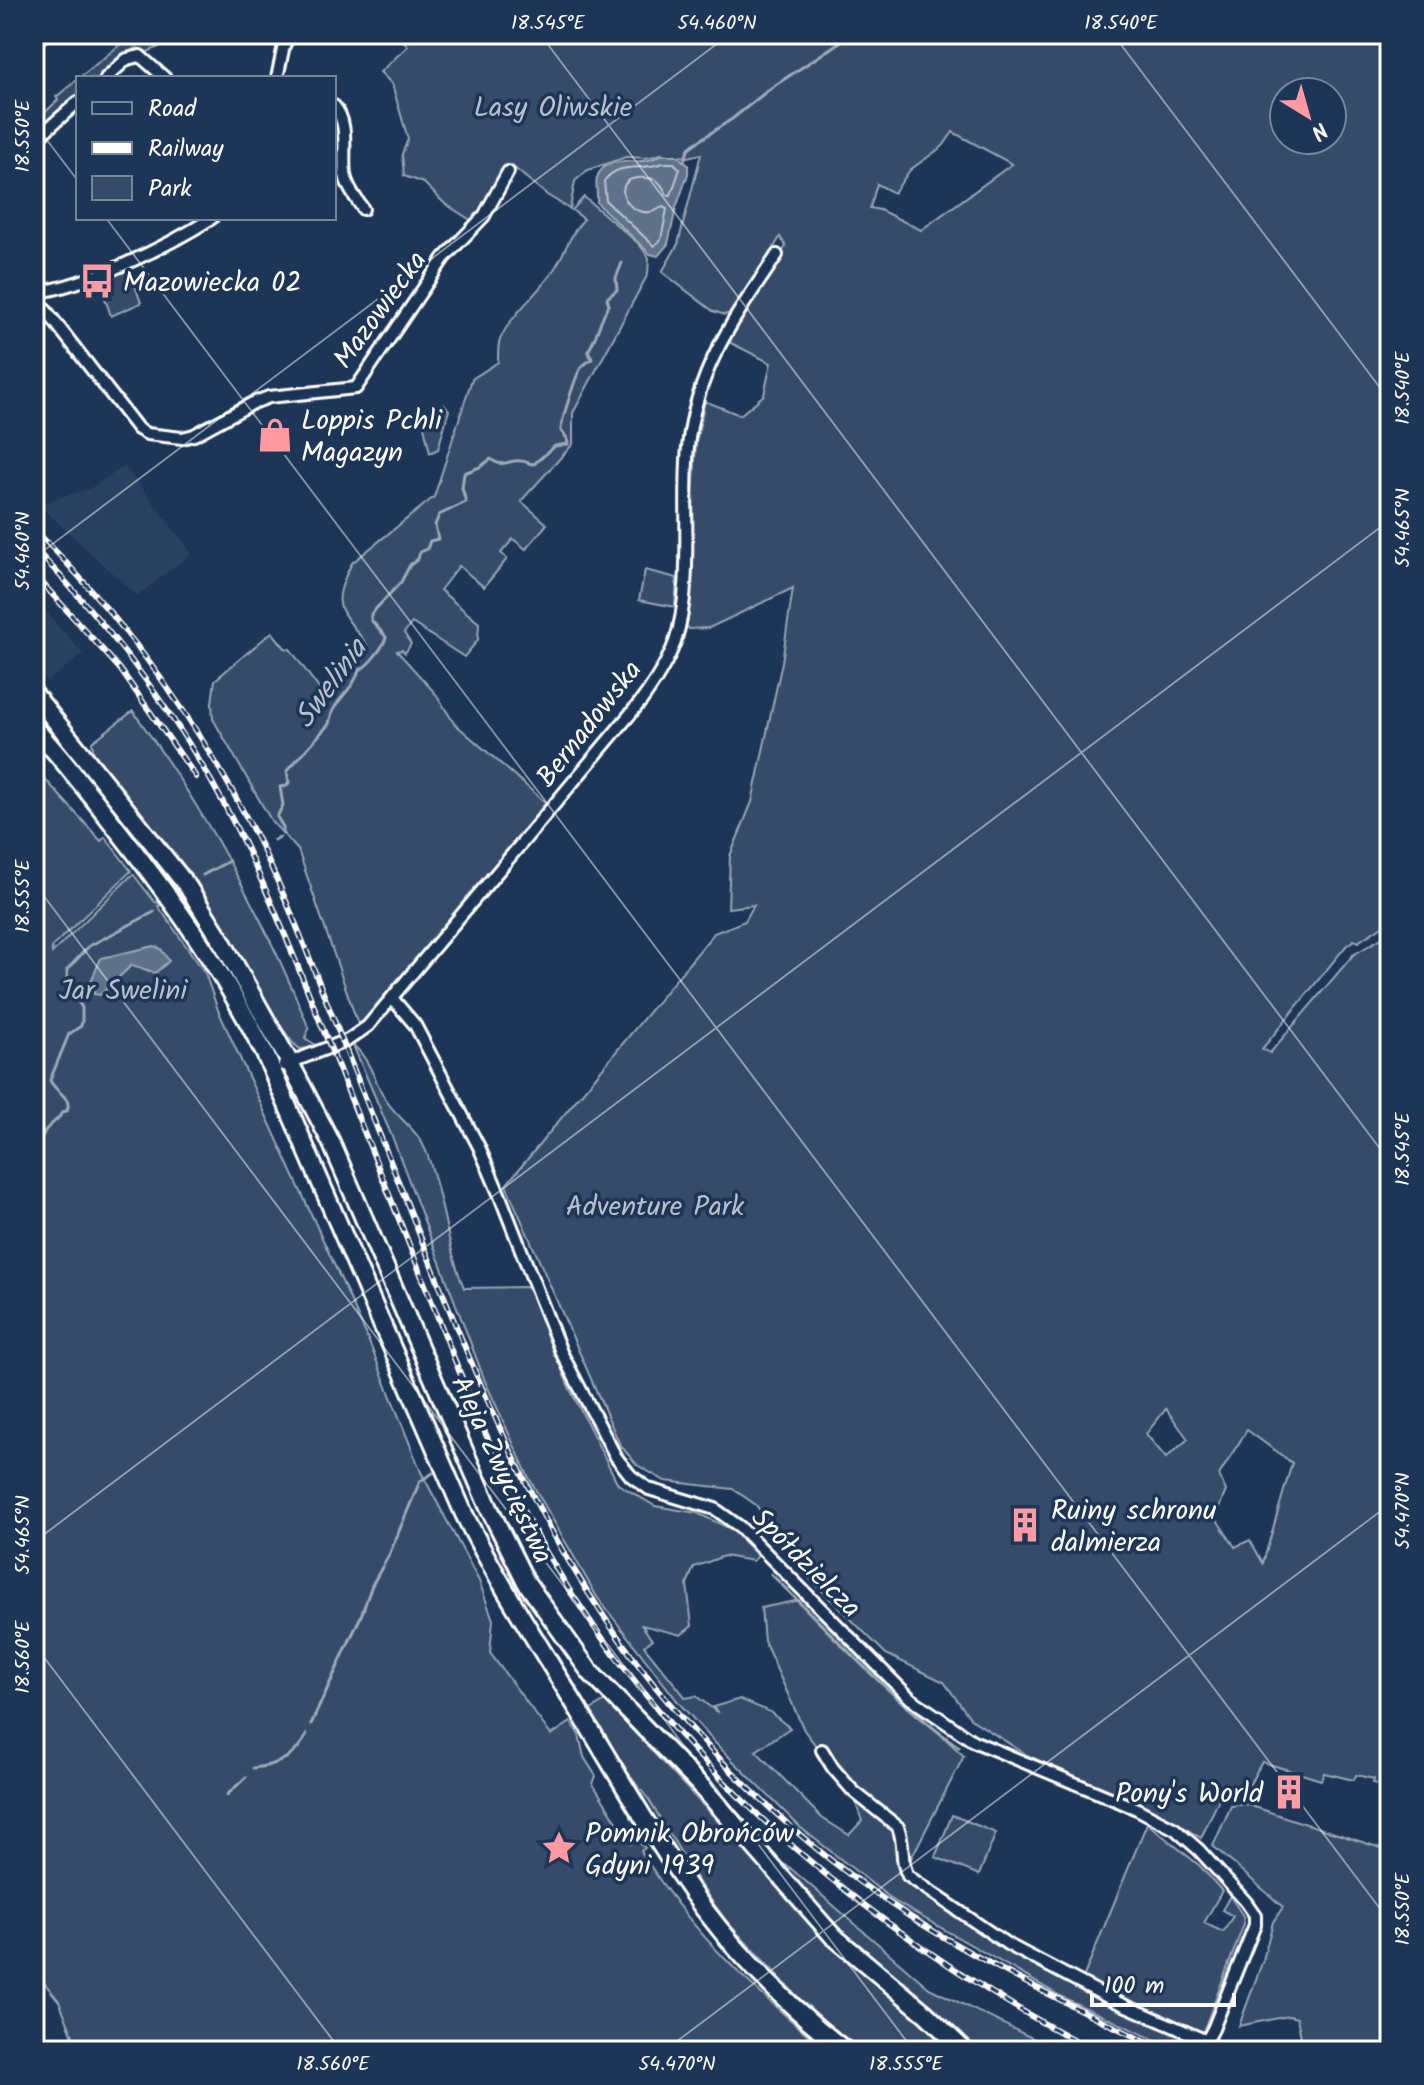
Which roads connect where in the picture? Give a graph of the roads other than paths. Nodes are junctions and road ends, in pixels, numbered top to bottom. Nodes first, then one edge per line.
1 (44, 34) edge
2 (291, 34) edge
3 (34, 43) edge
4 (108, 76) edge
5 (163, 76) edge
6 (277, 76) edge
7 (76, 104) edge
8 (336, 108) edge
9 (34, 141) edge
10 (508, 172) dead end
11 (363, 209) dead end
12 (208, 220) edge
13 (777, 255) dead end
14 (34, 294) edge
15 (34, 694) edge
16 (34, 728) edge
17 (392, 998) junction
18 (290, 1063) junction
19 (271, 1069) junction
20 (822, 1750) dead end
21 (1204, 2046) edge
22 (846, 2051) edge
23 (965, 2051) edge

1 - 3 street
2 - 6 street
4 - 5 street
7 - 9 street
8 - 11 street
10 - 14 street, Mazowiecka
12 - 14 street
13 - 17 street, Bernadowska
15 - 18 main road, Aleja Zwycięstwa
16 - 19 main road, Aleja Zwycięstwa
17 - 18 street, Bernadowska
17 - 21 street, Spółdzielcza
18 - 19 street, Bernadowska
18 - 23 main road, Aleja Zwycięstwa
19 - 22 main road, Aleja Zwycięstwa
20 - 21 street

